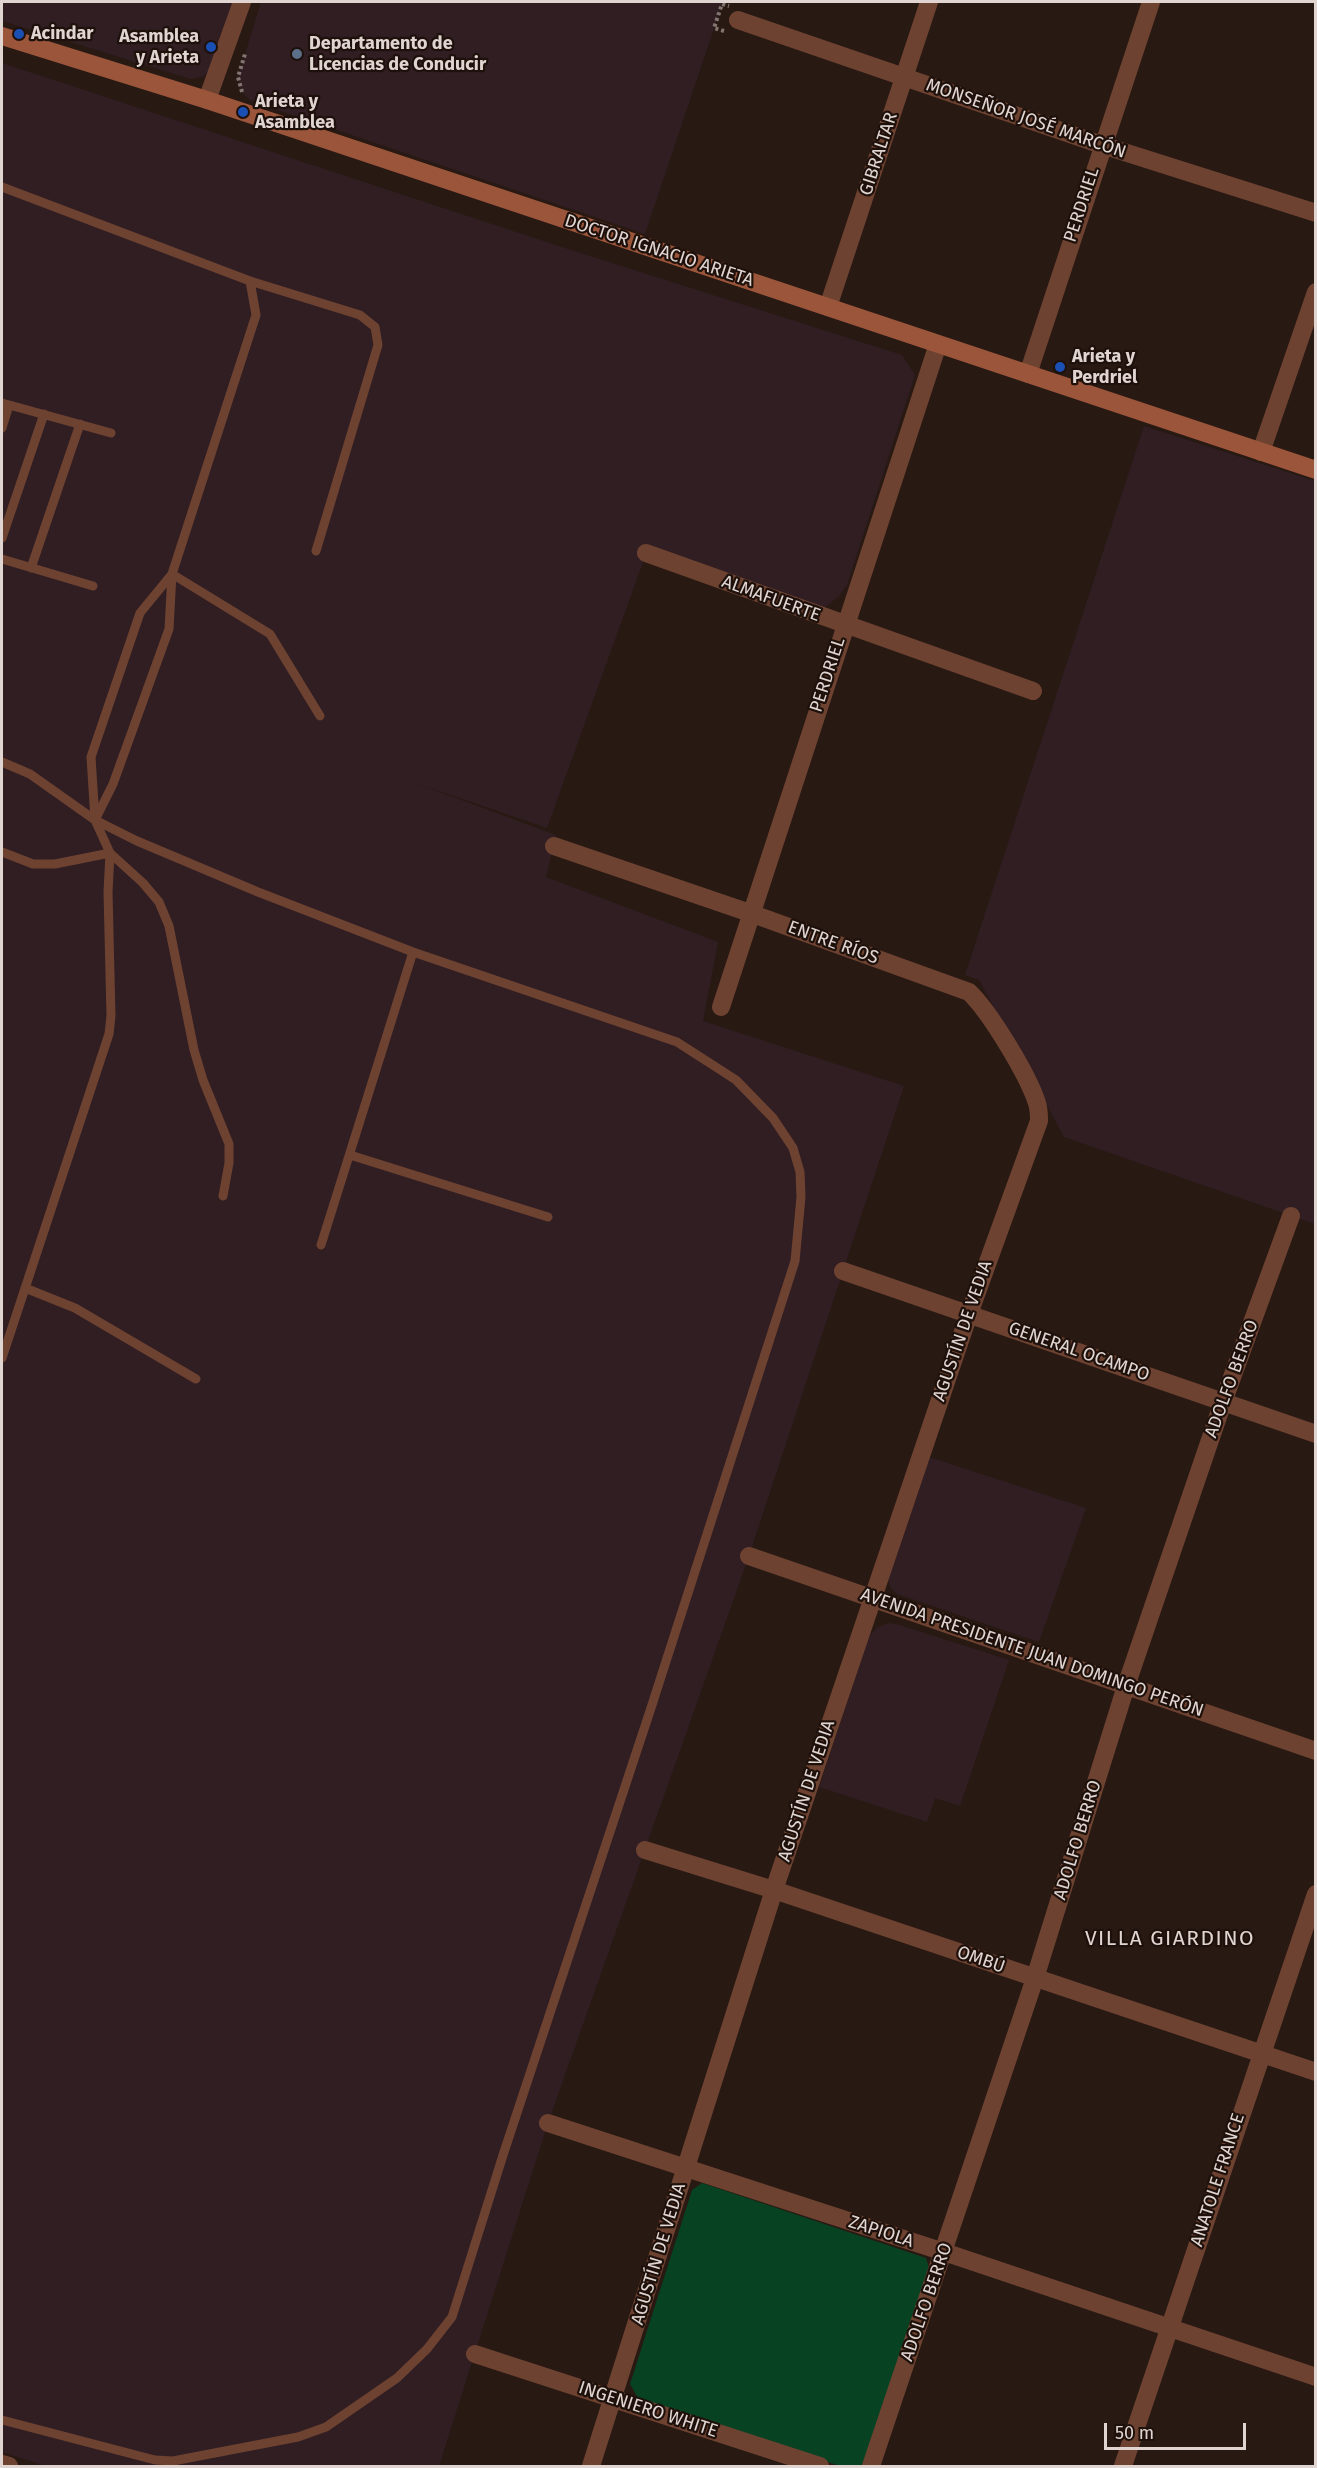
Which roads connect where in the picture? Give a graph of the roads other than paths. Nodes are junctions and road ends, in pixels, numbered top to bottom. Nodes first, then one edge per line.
1 (242, 2) edge
2 (929, 2) edge
3 (1151, 2) edge
4 (732, 20) road end
5 (2, 36) edge
6 (904, 78) junction
7 (207, 100) junction
8 (1102, 145) junction
9 (2, 187) edge
10 (1316, 213) edge
11 (250, 281) junction
12 (1316, 292) edge
13 (828, 307) junction
14 (938, 344) junction
15 (1028, 374) junction
16 (5, 404) edge
17 (44, 414) junction
18 (80, 424) junction
19 (2, 428) edge
20 (111, 433) dead end
21 (1261, 452) junction
22 (1316, 470) edge
23 (2, 538) edge
24 (316, 551) dead end
25 (646, 554) dead end
26 (2, 559) edge
27 (31, 568) junction
28 (172, 574) junction
29 (93, 586) dead end
30 (844, 626) junction
31 (1033, 691) dead end
32 (320, 716) dead end
33 (2, 762) edge
34 (96, 820) junction
35 (554, 846) dead end
36 (2, 852) edge
37 (110, 852) junction
38 (750, 913) junction
39 (413, 952) junction
40 (721, 1007) dead end
41 (1039, 1121) joint
42 (350, 1155) junction
43 (223, 1196) dead end
44 (1291, 1216) dead end
45 (548, 1217) dead end
46 (321, 1245) dead end
47 (843, 1271) dead end
48 (25, 1288) junction
49 (969, 1314) junction
50 (2, 1358) edge
51 (196, 1379) dead end
52 (1223, 1402) junction
53 (1316, 1434) edge
54 (749, 1556) dead end
55 (871, 1597) junction
56 (1126, 1686) junction
57 (1316, 1752) edge
58 (645, 1850) dead end
59 (774, 1890) junction
60 (1316, 1893) edge
61 (1035, 1978) junction
62 (1260, 2053) junction
63 (1316, 2072) edge
64 (548, 2123) dead end
65 (686, 2168) junction
66 (944, 2252) junction
67 (1168, 2329) junction
68 (475, 2355) dead end
69 (1316, 2377) edge
70 (614, 2399) junction
71 (2, 2420) edge
72 (2, 2464) edge
73 (9, 2466) edge
74 (591, 2466) edge
75 (820, 2466) edge
76 (871, 2466) edge
77 (1123, 2466) edge

1 - 7 street
2 - 6 street, GIBRALTAR
3 - 8 street, PERDRIEL
4 - 6 street, MONSEÑOR JOSÉ MARCÓN
5 - 7 street, DOCTOR IGNACIO ARIETA
6 - 8 street, MONSEÑOR JOSÉ MARCÓN
6 - 13 street, GIBRALTAR
7 - 13 street, DOCTOR IGNACIO ARIETA
8 - 10 street, MONSEÑOR JOSÉ MARCÓN
8 - 15 street, PERDRIEL
9 - 11 lane
11 - 24 lane
11 - 28 lane
12 - 21 street
13 - 14 street, DOCTOR IGNACIO ARIETA
14 - 15 street, DOCTOR IGNACIO ARIETA
14 - 30 street, PERDRIEL
15 - 21 street, DOCTOR IGNACIO ARIETA
16 - 17 lane
16 - 19 lane
17 - 18 lane
17 - 23 lane
18 - 20 lane
18 - 27 lane
21 - 22 street, DOCTOR IGNACIO ARIETA
25 - 30 street, ALMAFUERTE
26 - 27 lane
27 - 29 lane
28 - 32 lane
28 - 34 lane
28 - 34 lane
30 - 31 street, ALMAFUERTE
30 - 38 street, PERDRIEL
33 - 34 lane
34 - 37 lane
34 - 39 lane
35 - 38 street, ENTRE RÍOS
36 - 37 lane
37 - 43 lane
37 - 48 lane
38 - 40 street, PERDRIEL
38 - 41 street, ENTRE RÍOS
39 - 42 lane
39 - 71 lane
41 - 49 street, AGUSTÍN DE VEDIA
42 - 45 lane
42 - 46 lane
44 - 52 street, ADOLFO BERRO
47 - 49 street, GENERAL OCAMPO
48 - 50 lane
48 - 51 lane
49 - 52 street, GENERAL OCAMPO
49 - 55 street, AGUSTÍN DE VEDIA
52 - 53 street, GENERAL OCAMPO
52 - 56 street, ADOLFO BERRO
54 - 55 street, AVENIDA PRESIDENTE JUAN DOMINGO PERÓN
55 - 56 street, AVENIDA PRESIDENTE JUAN DOMINGO PERÓN
55 - 59 street, AGUSTÍN DE VEDIA
56 - 57 street, AVENIDA PRESIDENTE JUAN DOMINGO PERÓN
56 - 61 street, ADOLFO BERRO
58 - 59 street, OMBÚ
59 - 61 street, OMBÚ
59 - 65 street, AGUSTÍN DE VEDIA
60 - 62 street, ANATOLE FRANCE
61 - 62 street, OMBÚ
61 - 66 street, ADOLFO BERRO
62 - 63 street, OMBÚ
62 - 67 street, ANATOLE FRANCE
64 - 65 street, ZAPIOLA
65 - 66 street, ZAPIOLA
65 - 70 street, AGUSTÍN DE VEDIA
66 - 67 street, ZAPIOLA
66 - 76 street, ADOLFO BERRO
67 - 69 street, ZAPIOLA
67 - 77 street, ANATOLE FRANCE
68 - 70 street, INGENIERO WHITE
70 - 74 street, AGUSTÍN DE VEDIA
70 - 75 street, INGENIERO WHITE
72 - 73 street

